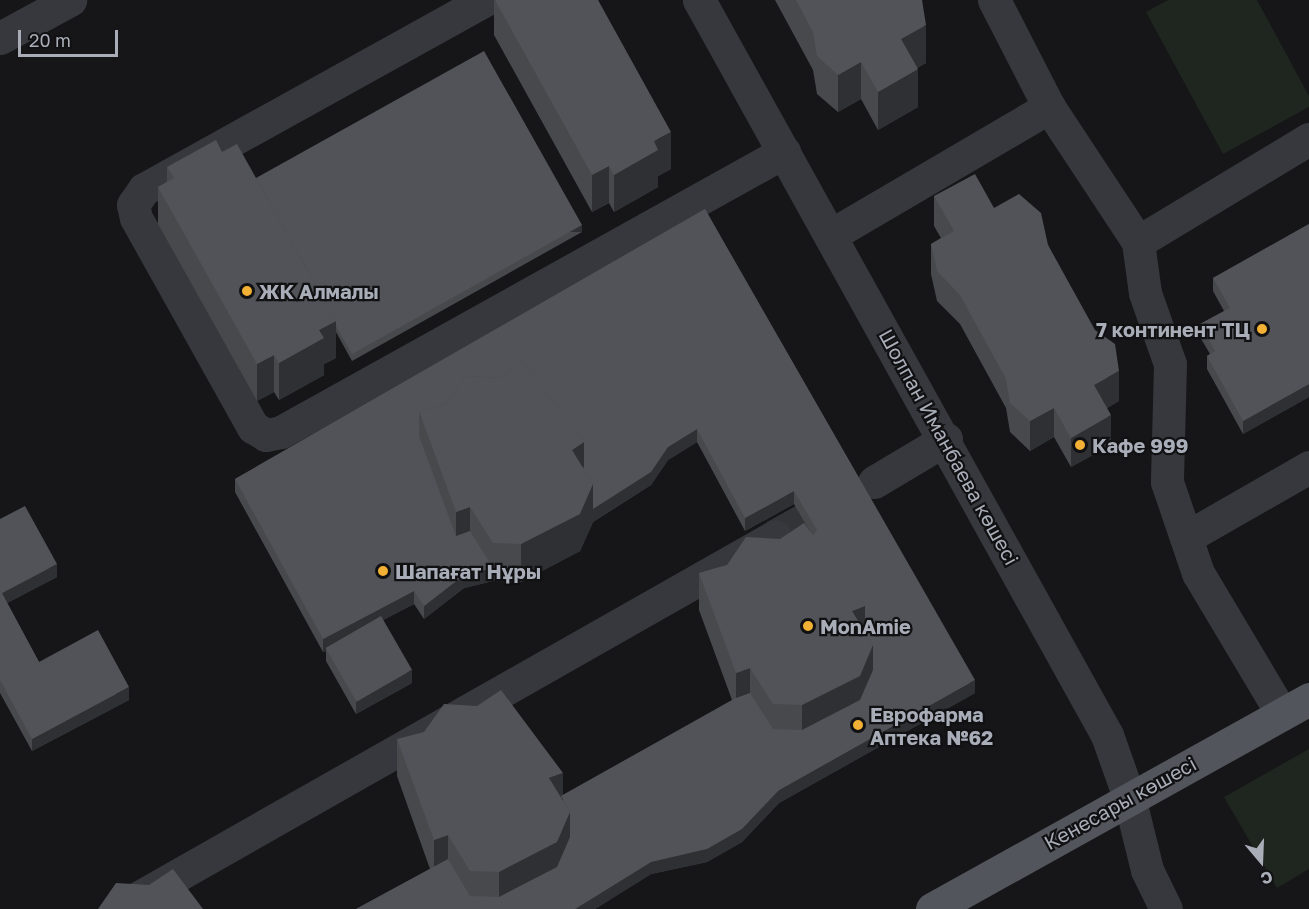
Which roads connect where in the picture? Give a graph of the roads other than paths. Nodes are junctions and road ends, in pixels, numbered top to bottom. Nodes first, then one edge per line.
1 (70, 0) edge
2 (484, 0) edge
3 (699, 0) edge
4 (994, 0) edge
5 (0, 39) edge
6 (1049, 107) junction
7 (1309, 140) edge
8 (784, 152) junction
9 (831, 236) junction
10 (1138, 242) junction
11 (946, 439) junction
12 (1309, 467) edge
13 (874, 482) tunnel mouth
14 (775, 536) tunnel mouth
15 (1187, 537) junction
16 (1295, 706) edge
17 (1129, 797) junction
18 (118, 909) edge
19 (932, 909) edge
20 (1166, 909) edge

1 - 5 street
2 - 8 street
3 - 8 street, Шолпан Иманбаева көшесі
4 - 6 street
6 - 9 street
6 - 10 street
7 - 10 street
8 - 9 street, Шолпан Иманбаева көшесі
9 - 11 street, Шолпан Иманбаева көшесі
10 - 15 street
11 - 13 street
11 - 17 street, Шолпан Иманбаева көшесі
12 - 15 street
14 - 18 street
15 - 16 street
16 - 17 main road, Кенесары көшесі
17 - 19 main road, Кенесары көшесі
17 - 20 street, Шолпан Иманбаева көшесі

